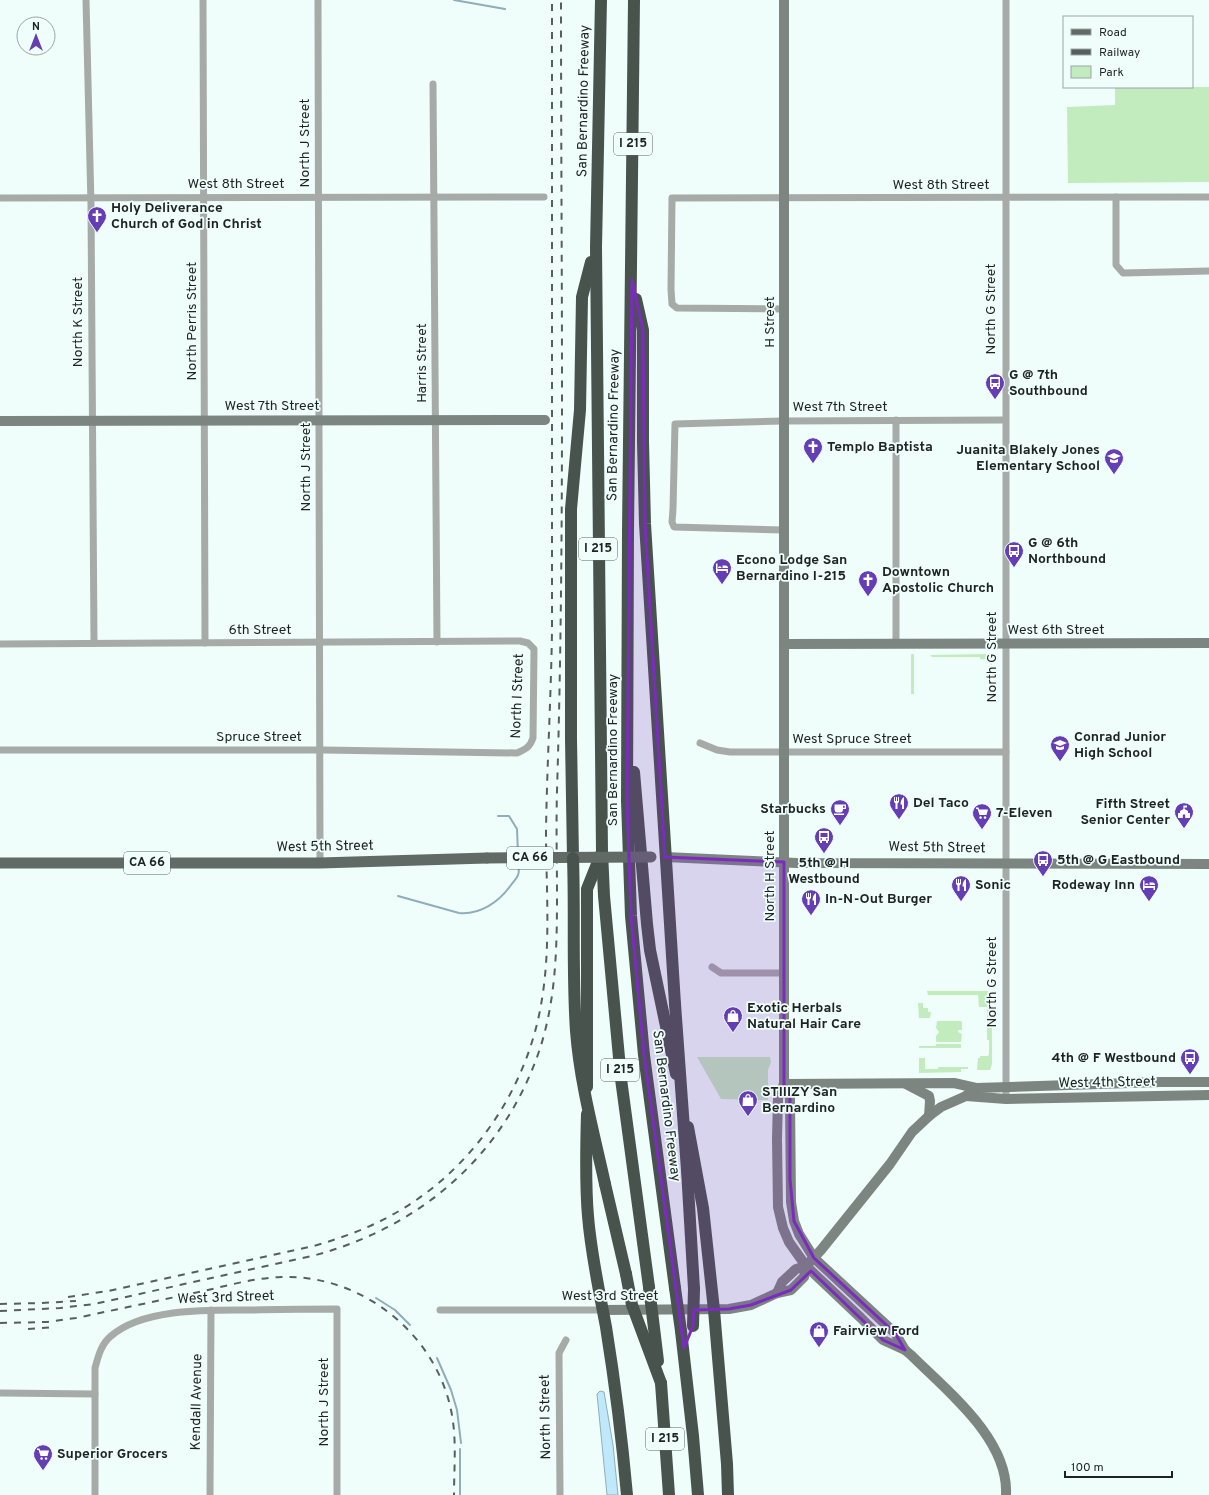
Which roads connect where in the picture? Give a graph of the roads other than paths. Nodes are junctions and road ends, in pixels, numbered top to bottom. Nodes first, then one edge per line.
1 (86, 0) edge
2 (203, 0) edge
3 (318, 0) edge
4 (601, 0) edge
5 (634, 0) edge
6 (784, 0) edge
7 (1006, 0) edge
8 (433, 84) dead end
9 (318, 197) junction
10 (434, 197) junction
11 (544, 197) dead end
12 (1006, 197) junction
13 (1116, 197) junction
14 (1209, 197) edge
15 (0, 198) edge
16 (90, 198) junction
17 (204, 198) junction
18 (784, 198) junction
19 (596, 247) junction
20 (1209, 271) edge
21 (632, 280) junction
22 (784, 309) junction
23 (205, 420) junction
24 (320, 420) junction
25 (435, 420) junction
26 (545, 420) dead end
27 (896, 420) junction
28 (1005, 420) junction
29 (0, 421) edge
30 (92, 421) junction
31 (784, 421) junction
32 (784, 530) junction
33 (520, 641) joint
34 (319, 642) junction
35 (437, 642) junction
36 (94, 643) junction
37 (205, 643) junction
38 (1209, 643) edge
39 (0, 644) edge
40 (784, 644) junction
41 (896, 644) junction
42 (1006, 644) junction
43 (627, 669) junction
44 (700, 743) dead end
45 (0, 750) edge
46 (320, 750) junction
47 (784, 752) junction
48 (1006, 752) junction
49 (517, 753) joint
50 (602, 851) junction
51 (659, 857) junction
52 (573, 858) junction
53 (784, 862) junction
54 (0, 863) edge
55 (320, 863) junction
56 (1006, 864) junction
57 (1209, 864) edge
58 (712, 967) dead end
59 (784, 973) junction
60 (1209, 1082) edge
61 (784, 1084) junction
62 (906, 1084) junction
63 (1006, 1086) junction
64 (976, 1088) junction
65 (1209, 1095) edge
66 (966, 1096) junction
67 (1006, 1099) junction
68 (929, 1116) junction
69 (814, 1258) junction
70 (806, 1266) junction
71 (336, 1309) joint
72 (211, 1310) junction
73 (440, 1310) dead end
74 (602, 1310) junction
75 (714, 1310) junction
76 (566, 1340) dead end
77 (684, 1348) junction
78 (905, 1350) junction
79 (661, 1383) junction
80 (0, 1393) edge
81 (95, 1394) junction
82 (95, 1495) edge
83 (210, 1495) edge
84 (337, 1495) edge
85 (560, 1495) edge
86 (627, 1495) edge
87 (669, 1495) edge
88 (698, 1495) edge
89 (728, 1495) edge
90 (1006, 1495) edge

1 - 16 street, North K Street
2 - 17 street, North Perris Street
3 - 9 street, North J Street
4 - 19 highway, San Bernardino Freeway / I 215
5 - 21 highway, San Bernardino Freeway / I 215
6 - 18 main road, H Street
7 - 12 street, North G Street
8 - 10 street, Harris Street
9 - 10 street, West 8th Street
9 - 17 street, West 8th Street
9 - 24 street, North J Street
10 - 11 street, West 8th Street
10 - 25 street, Harris Street
12 - 13 street, West 8th Street
12 - 18 street, West 8th Street
12 - 28 street, North G Street
13 - 14 street, West 8th Street
13 - 20 street
15 - 16 street, West 8th Street
16 - 17 street, West 8th Street
16 - 30 street, North K Street
17 - 23 street, North Perris Street
18 - 22 main road, H Street
18 - 22 street, West 8th Street
19 - 50 highway, San Bernardino Freeway / I 215
19 - 52 highway
21 - 43 highway, San Bernardino Freeway / I 215
21 - 51 highway
22 - 31 main road, H Street
23 - 24 main road, West 7th Street
23 - 30 main road, West 7th Street
23 - 37 street, North Perris Street
24 - 25 main road, West 7th Street
24 - 34 street, North J Street
25 - 26 main road, West 7th Street
25 - 35 street, Harris Street
27 - 28 street, West 7th Street
27 - 31 street, West 7th Street
27 - 41 street
28 - 42 street, North G Street
29 - 30 main road, West 7th Street
30 - 36 street, North K Street
31 - 32 main road, H Street
31 - 32 street, West 7th Street
32 - 40 main road, H Street
33 - 35 street, 6th Street
33 - 49 street, North I Street
34 - 35 street, 6th Street
34 - 37 street, 6th Street
34 - 46 street, North J Street
36 - 37 street, 6th Street
36 - 39 street, 6th Street
38 - 42 main road, West 6th Street
40 - 41 main road, West 6th Street
40 - 47 main road, North H Street
41 - 42 main road, West 6th Street
42 - 48 street, North G Street
43 - 75 highway
43 - 77 highway, San Bernardino Freeway / I 215, bridge
44 - 47 street, West Spruce Street
45 - 46 street, Spruce Street
46 - 49 street, Spruce Street
46 - 55 street, North J Street
47 - 48 street, West Spruce Street
47 - 53 main road, North H Street
48 - 56 street, North G Street
50 - 74 highway
50 - 79 highway, San Bernardino Freeway / I 215, bridge
51 - 52 main road, West 5th Street / CA 66, bridge
51 - 53 main road, West 5th Street
51 - 77 highway, bridge
52 - 55 main road, West 5th Street / CA 66, bridge
52 - 79 highway, bridge
53 - 56 main road, West 5th Street
53 - 59 main road, North H Street
54 - 55 main road, West 5th Street / CA 66
56 - 57 main road, West 5th Street
56 - 63 street, North G Street
58 - 59 street
59 - 61 main road, North H Street
60 - 63 main road, West 4th Street
61 - 62 main road
61 - 69 main road, North H Street
61 - 70 main road, North H Street
62 - 64 main road
62 - 68 main road
63 - 64 main road
63 - 67 street, North G Street
64 - 66 main road, West 3rd Street
65 - 67 main road, West 4th Street
66 - 67 main road, West 3rd Street
66 - 68 main road, West 3rd Street
68 - 69 main road, West 3rd Street
69 - 70 main road, West 3rd Street
69 - 78 main road
70 - 75 main road, West 3rd Street
70 - 78 main road
71 - 72 street, West 3rd Street
71 - 84 street, North J Street
72 - 81 street, West 3rd Street
72 - 83 street, Kendall Avenue
73 - 74 street, West 3rd Street
74 - 75 main road, West 3rd Street
74 - 86 highway
75 - 89 highway
76 - 85 street, North I Street
77 - 88 highway, San Bernardino Freeway / I 215
78 - 90 main road
79 - 87 highway, San Bernardino Freeway / I 215
80 - 81 street
81 - 82 street

